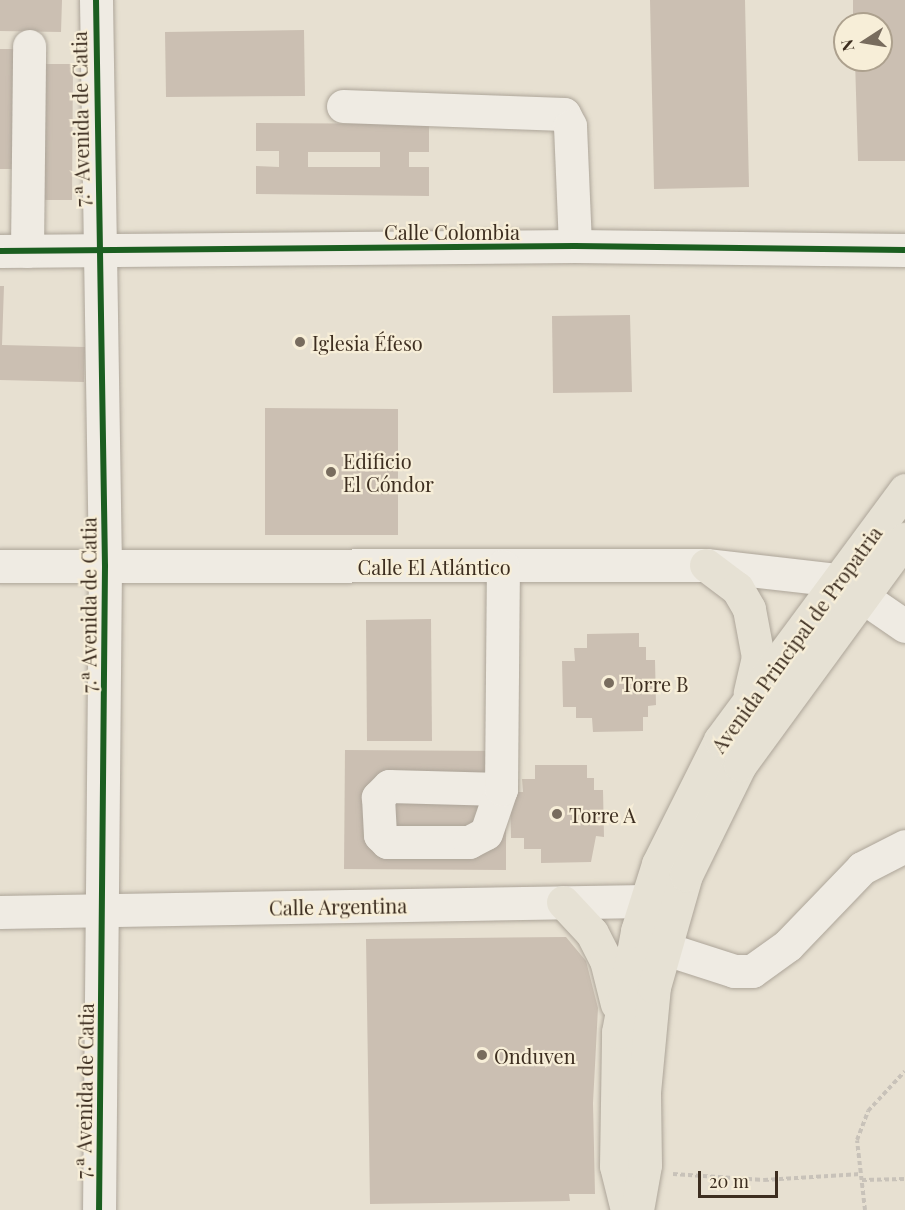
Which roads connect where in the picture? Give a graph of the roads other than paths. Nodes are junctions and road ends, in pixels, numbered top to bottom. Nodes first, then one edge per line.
1 (96, 0) edge
2 (29, 46) dead end
3 (342, 106) dead end
4 (575, 246) junction
5 (98, 250) junction
6 (905, 250) edge
7 (13, 251) edge
8 (905, 490) edge
9 (905, 539) edge
10 (105, 566) junction
11 (503, 566) junction
12 (706, 566) junction
13 (0, 567) edge
14 (850, 588) junction
15 (905, 626) edge
16 (749, 700) junction
17 (733, 748) junction
18 (501, 789) dead end
19 (905, 846) edge
20 (563, 902) junction
21 (660, 906) junction
22 (0, 912) edge
23 (102, 912) junction
24 (663, 948) junction
25 (618, 1032) junction
26 (99, 1210) edge
27 (627, 1210) edge
28 (637, 1210) edge

1 - 5 street, 7.ª Avenida de Catia
2 - 7 street
3 - 4 street
4 - 5 street, Calle Colombia
4 - 6 street, Calle Colombia
5 - 7 street, Calle Colombia
5 - 10 street, 7.ª Avenida de Catia
8 - 14 main road, Avenida Principal de Propatria
9 - 14 main road, Avenida Principal de Propatria
10 - 11 street, Calle El Atlántico
10 - 13 street, Calle El Atlántico
10 - 23 street, 7.ª Avenida de Catia
11 - 12 street, Calle El Atlántico
11 - 18 street
12 - 14 street, Calle El Atlántico
12 - 16 main road
14 - 15 street
14 - 16 main road, Avenida Principal de Propatria
14 - 17 main road, Avenida Principal de Propatria
16 - 17 main road, Avenida Principal de Propatria
17 - 21 main road, Avenida Principal de Propatria
19 - 24 street
20 - 21 street, Calle Argentina
20 - 23 street, Calle Argentina
20 - 25 main road
21 - 24 main road, Avenida Principal de Propatria
21 - 25 main road, Avenida Principal de Propatria
22 - 23 street, Calle Argentina
23 - 26 street, 7.ª Avenida de Catia
24 - 28 main road, Avenida Principal de Propatria
25 - 27 main road, Avenida Principal de Propatria

